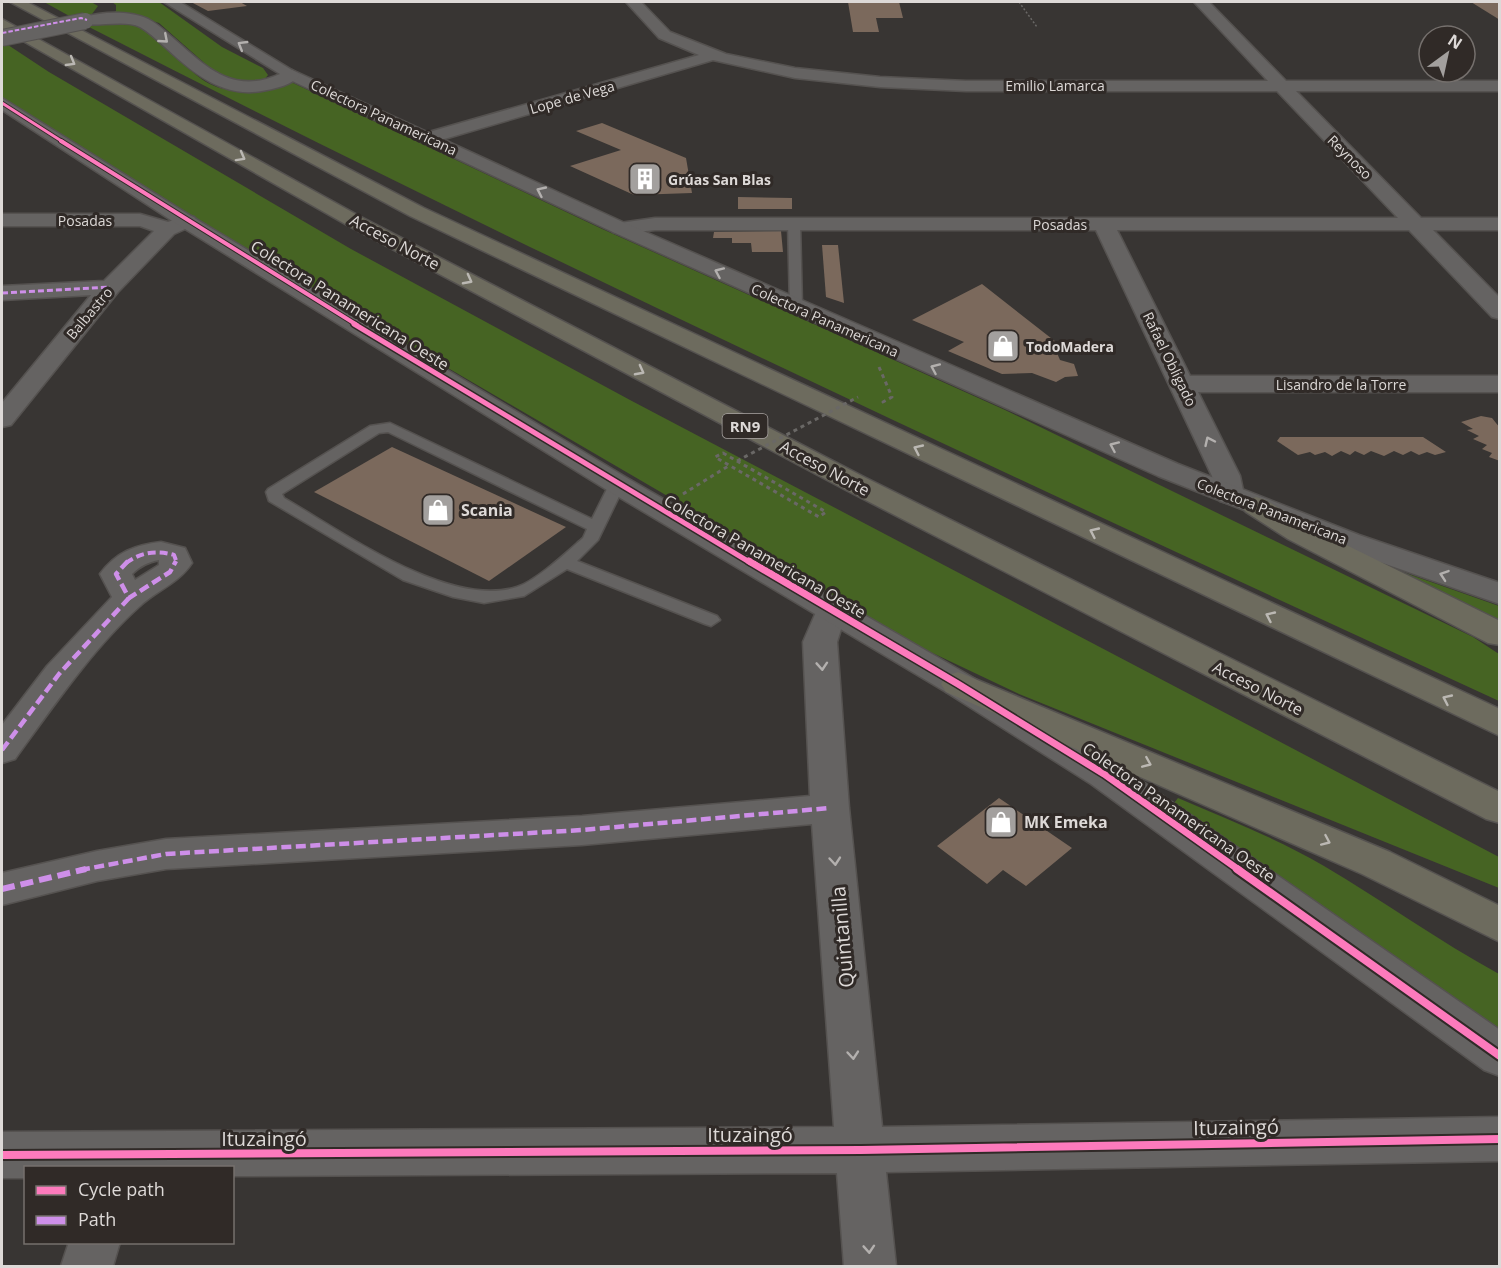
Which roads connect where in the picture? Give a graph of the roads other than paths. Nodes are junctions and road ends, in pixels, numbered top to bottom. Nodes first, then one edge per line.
1 (17, 2) edge
2 (171, 2) edge
3 (633, 2) edge
4 (1201, 2) edge
5 (103, 3) edge
6 (86, 20) junction
7 (2, 23) edge
8 (2, 38) edge
9 (715, 55) junction
10 (292, 75) junction
11 (1279, 86) junction
12 (1500, 86) edge
13 (4, 108) edge
14 (428, 138) junction
15 (2, 220) edge
16 (794, 223) junction
17 (1104, 224) junction
18 (1416, 224) junction
19 (1500, 224) edge
20 (177, 225) junction
21 (620, 228) junction
22 (110, 287) junction
23 (2, 293) edge
24 (796, 307) junction
25 (1500, 312) edge
26 (1183, 384) junction
27 (1500, 384) edge
28 (2, 418) edge
29 (617, 484) junction
30 (1243, 501) junction
31 (596, 527) junction
32 (565, 562) junction
33 (1500, 594) edge
34 (129, 598) dead end
35 (831, 610) junction
36 (711, 620) dead end
37 (1500, 635) edge
38 (958, 684) junction
39 (1500, 724) edge
40 (2, 750) edge
41 (830, 808) junction
42 (1500, 809) edge
43 (2, 889) edge
44 (1500, 925) edge
45 (1500, 1056) edge
46 (1500, 1138) edge
47 (861, 1150) junction
48 (2, 1155) edge
49 (124, 1162) edge
50 (94, 1244) edge
51 (87, 1266) edge
52 (870, 1266) edge

39 -> 1 highway
10 -> 2 street, Colectora Panamericana
3 - 9 street, Emilio Lamarca
4 - 11 street, Reynoso
5 - 6 street
6 - 8 street, bridge
6 -> 10 street
7 -> 42 highway, Acceso Norte / RN9
9 - 11 street, Emilio Lamarca
9 - 14 street, Lope de Vega
10 - 14 street, Colectora Panamericana
11 - 12 street, Emilio Lamarca
11 - 18 street, Reynoso
13 - 20 street, Colectora Panamericana Oeste
21 -> 14 street, Colectora Panamericana
15 - 20 street, Posadas
16 - 17 street, Posadas
16 - 21 street, Posadas
16 - 24 lane
17 - 18 street, Posadas
17 - 26 street, Rafael Obligado
18 - 19 street, Posadas
18 - 25 street, Reynoso
20 - 22 street, Balbastro
20 - 29 street, Colectora Panamericana Oeste
24 -> 21 street, Colectora Panamericana
22 - 23 street
22 - 28 street, Balbastro
30 -> 24 street, Colectora Panamericana
26 - 27 street, Lisandro de la Torre
30 -> 26 street, Rafael Obligado
29 - 31 lane
29 - 35 street, Colectora Panamericana Oeste
33 -> 30 street, Colectora Panamericana
30 - 37 highway
31 - 32 lane
31 - 32 lane
32 - 36 lane
34 - 40 street
35 - 38 street, Colectora Panamericana Oeste
35 -> 41 street, Quintanilla
38 -> 44 highway
38 - 45 street, Colectora Panamericana Oeste
41 - 43 street
41 -> 47 street, Quintanilla
46 - 47 street, Ituzaingó
47 - 49 street, Ituzaingó
47 -> 52 street, Quintanilla
48 - 49 street, Ituzaingó
50 - 51 street

